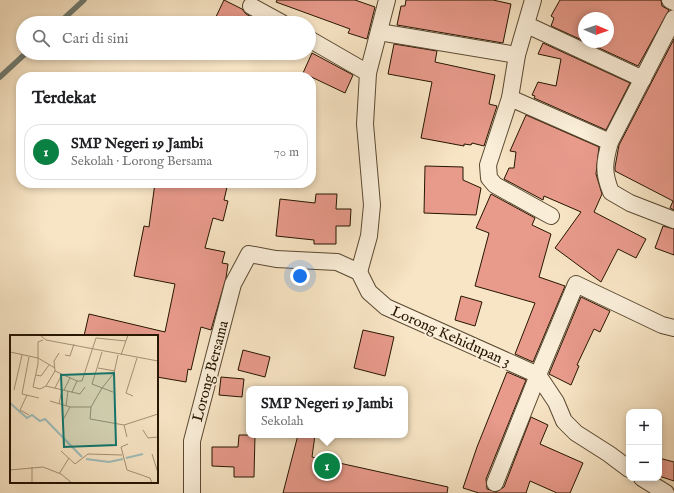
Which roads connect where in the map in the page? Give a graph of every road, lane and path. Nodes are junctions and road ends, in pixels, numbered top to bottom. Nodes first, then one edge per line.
1 (387, 0) edge
2 (533, 0) edge
3 (670, 0) edge
4 (674, 2) edge
5 (251, 6) dead end
6 (269, 16) edge
7 (674, 18) edge
8 (527, 24) junction
9 (379, 32) junction
10 (316, 43) edge
11 (517, 55) junction
12 (368, 73) junction
13 (643, 79) junction
14 (510, 98) junction
15 (610, 142) junction
16 (551, 216) dead end
17 (674, 220) edge
18 (359, 272) junction
19 (674, 328) edge
20 (538, 375) junction
21 (626, 467) edge
22 (647, 481) edge
23 (495, 483) dead end
24 (192, 493) edge
25 (666, 493) edge

1 - 9 street
2 - 8 street
3 - 4 street
5 - 6 street
7 - 13 street
8 - 11 street
8 - 13 street
9 - 11 street
9 - 12 street
10 - 12 street
11 - 14 street
12 - 18 street
13 - 15 street
14 - 15 street
14 - 16 street
15 - 17 street
18 - 20 street, Lorong Kehidupan 3
18 - 24 street, Lorong Bersama
19 - 20 street
20 - 21 street
20 - 23 street
22 - 25 street

